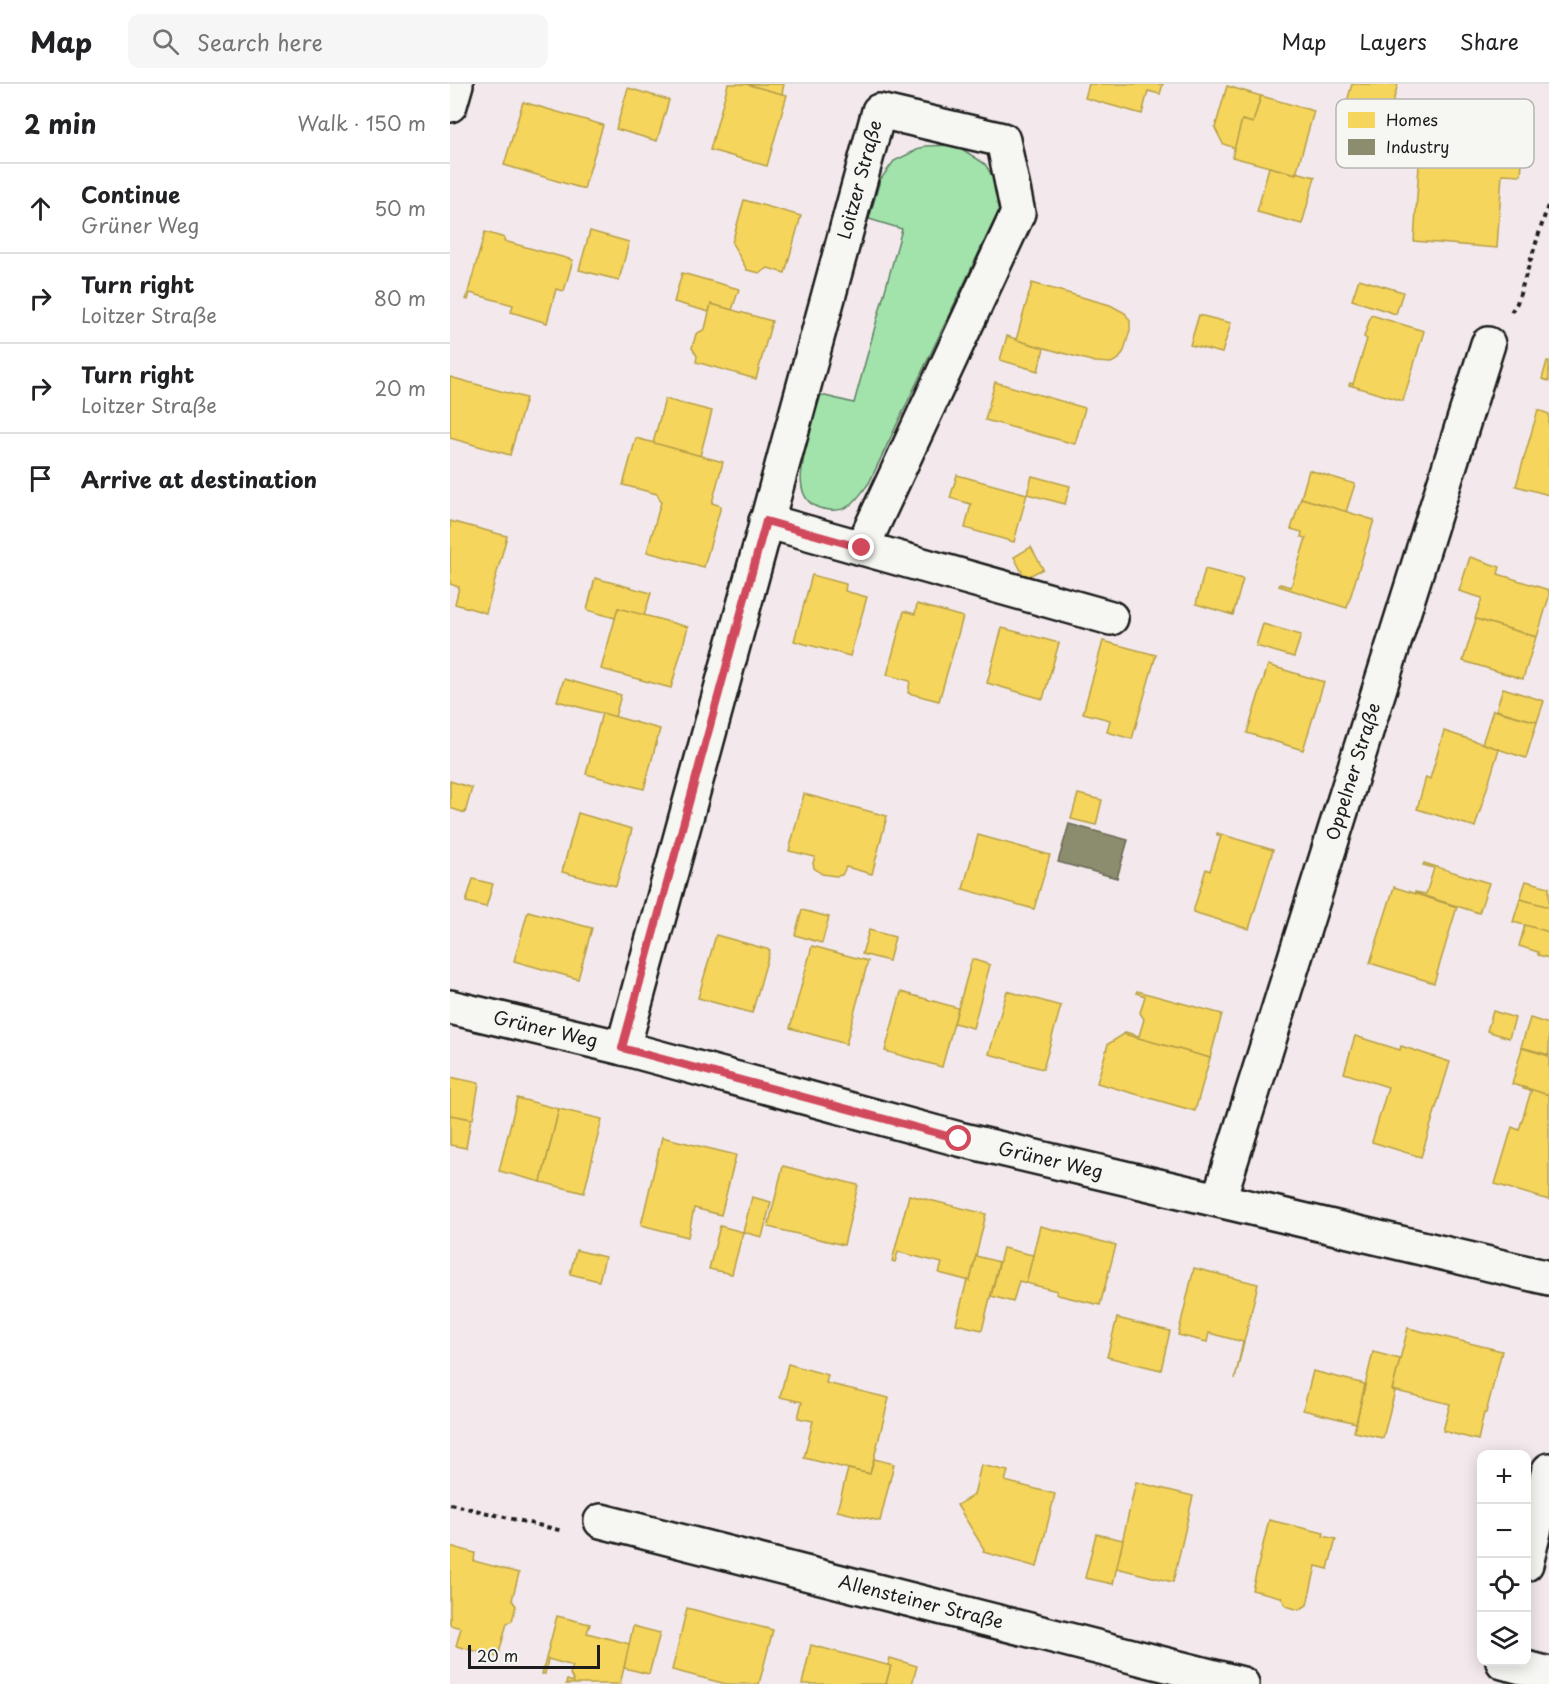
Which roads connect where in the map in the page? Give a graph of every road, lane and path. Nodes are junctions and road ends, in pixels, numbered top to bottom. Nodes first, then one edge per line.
1 (456, 84) edge
2 (450, 105) edge
3 (1549, 202) edge
4 (1488, 344) joint
5 (766, 521) junction
6 (862, 548) junction
7 (1111, 618) dead end
8 (450, 1007) edge
9 (622, 1048) junction
10 (1219, 1199) junction
11 (1549, 1278) edge
12 (1549, 1470) edge
13 (450, 1504) edge
14 (601, 1521) joint
15 (1528, 1558) edge
16 (1502, 1666) edge
17 (1518, 1666) edge
18 (1549, 1674) edge
19 (1242, 1684) edge
20 (1497, 1684) edge

1 - 2 street
3 - 4 path
4 - 10 street, Oppelner Straße
5 - 6 street
5 - 6 street, Loitzer Straße
5 - 9 street, Loitzer Straße
6 - 7 street
8 - 9 street, Grüner Weg
9 - 10 street, Grüner Weg
10 - 11 street, Grüner Weg
12 - 15 street
13 - 14 path
14 - 19 street, Allensteiner Straße
16 - 20 street
17 - 18 street

